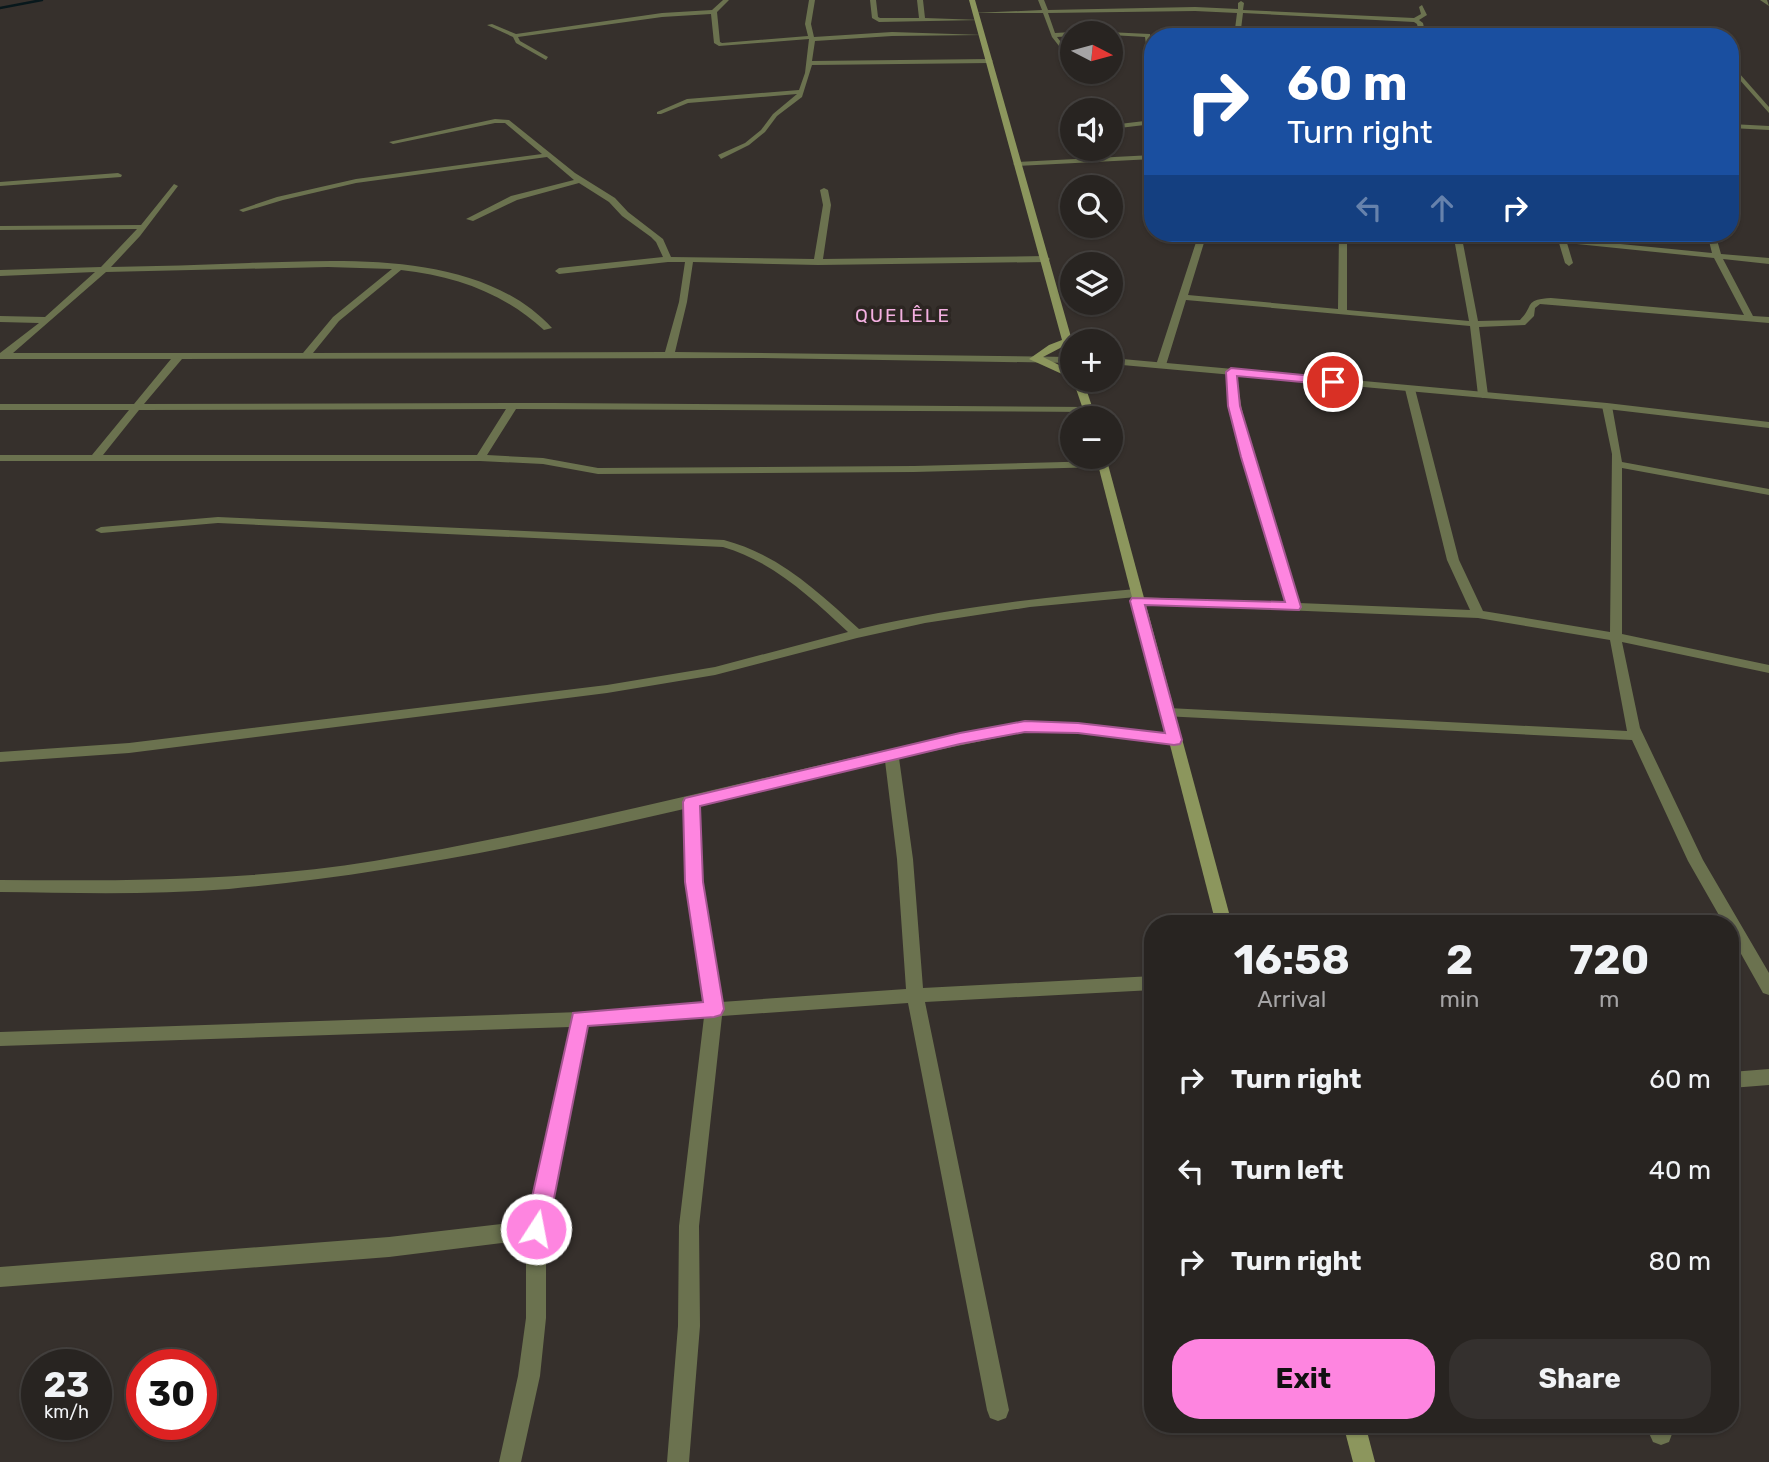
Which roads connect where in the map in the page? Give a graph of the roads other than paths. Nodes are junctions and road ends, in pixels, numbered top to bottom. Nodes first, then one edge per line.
1 (726, 0) edge
2 (812, 0) edge
3 (873, 0) edge
4 (920, 0) edge
5 (972, 0) edge
6 (1041, 0) edge
7 (1241, 0) edge
8 (1763, 0) edge
9 (1769, 4) edge
10 (1422, 7) dead end
11 (1240, 10) junction
12 (714, 12) junction
13 (1046, 13) junction
14 (977, 16) junction
15 (922, 20) junction
16 (1415, 20) junction
17 (490, 25) dead end
18 (1238, 28) edge
19 (1421, 28) edge
20 (1124, 34) edge
21 (981, 35) junction
22 (1055, 35) junction
23 (1060, 35) edge
24 (1144, 35) edge
25 (515, 36) junction
26 (811, 38) junction
27 (1060, 42) edge
28 (547, 58) dead end
29 (990, 61) junction
30 (809, 63) junction
31 (1739, 75) edge
32 (802, 92) junction
33 (1769, 111) edge
34 (659, 113) dead end
35 (1144, 123) edge
36 (1123, 126) edge
37 (1739, 126) edge
38 (1769, 128) edge
39 (393, 142) dead end
40 (549, 155) junction
41 (721, 157) dead end
42 (1144, 157) edge
43 (1017, 164) junction
44 (118, 175) dead end
45 (579, 181) junction
46 (0, 184) edge
47 (174, 186) dead end
48 (824, 190) dead end
49 (243, 210) dead end
50 (470, 219) dead end
51 (143, 227) junction
52 (0, 228) edge
53 (1200, 242) edge
54 (1343, 242) edge
55 (1459, 242) edge
56 (1563, 242) edge
57 (1581, 242) edge
58 (1713, 242) edge
59 (1590, 243) joint
60 (1717, 256) junction
61 (668, 259) junction
62 (1046, 260) junction
63 (689, 261) junction
64 (1769, 261) edge
65 (818, 262) junction
66 (1569, 263) dead end
67 (399, 268) junction
68 (105, 269) junction
69 (559, 271) dead end
70 (0, 273) edge
71 (1181, 297) junction
72 (1342, 312) junction
73 (1750, 318) junction
74 (0, 320) edge
75 (48, 320) junction
76 (1769, 320) edge
77 (1474, 324) junction
78 (547, 328) dead end
79 (1066, 329) edge
80 (1060, 345) edge
81 (2, 356) edge
82 (669, 356) junction
83 (178, 357) junction
84 (305, 357) junction
85 (1037, 359) junction
86 (1060, 360) edge
87 (1123, 362) edge
88 (1161, 365) junction
89 (1060, 370) edge
90 (1231, 372) junction
91 (1410, 389) junction
92 (1483, 395) junction
93 (513, 406) junction
94 (1607, 406) junction
95 (0, 407) edge
96 (136, 407) junction
97 (1060, 414) edge
98 (1769, 425) edge
99 (0, 458) edge
100 (95, 458) junction
101 (480, 458) junction
102 (1060, 462) edge
103 (1617, 464) junction
104 (1104, 469) edge
105 (1769, 492) edge
106 (101, 530) dead end
107 (1136, 597) junction
108 (1294, 607) junction
109 (1478, 614) junction
110 (857, 634) junction
111 (1616, 637) junction
112 (1769, 669) edge
113 (1168, 713) junction
114 (1637, 736) junction
115 (1174, 740) junction
116 (891, 754) junction
117 (0, 757) edge
118 (691, 802) junction
119 (0, 886) edge
120 (1222, 915) edge
121 (1727, 915) edge
122 (1739, 936) edge
123 (1144, 983) edge
124 (1769, 988) edge
125 (915, 995) junction
126 (714, 1009) junction
127 (580, 1019) junction
128 (0, 1039) edge
129 (1769, 1077) edge
130 (1739, 1079) edge
131 (536, 1229) junction
132 (0, 1278) edge
133 (998, 1410) dead end
134 (1356, 1433) edge
135 (510, 1462) edge
136 (678, 1462) edge
137 (1364, 1462) edge

1 - 12 street
2 - 26 street
3 - 15 street
4 - 15 street
5 - 14 main road
6 - 13 street
7 - 11 street
8 - 9 street
10 - 16 street
11 - 13 street
11 - 16 street
11 - 18 street
12 - 25 street
12 - 26 street
13 - 14 street
13 - 22 street
14 - 15 street
14 - 21 main road
16 - 19 street
17 - 25 street
20 - 24 street
21 - 26 street
21 - 29 main road
22 - 23 street
22 - 27 street
25 - 28 street
26 - 30 street
29 - 30 street
29 - 43 main road
30 - 32 street
31 - 33 street
32 - 34 street
32 - 41 street
35 - 36 street
37 - 38 street
39 - 40 street
40 - 45 street
40 - 49 street
42 - 43 street
43 - 62 main road
44 - 46 street
45 - 50 street
45 - 61 street
47 - 51 street
48 - 65 street
51 - 52 street
51 - 68 street
53 - 71 street
54 - 72 street
55 - 77 street
56 - 66 street
57 - 59 street
58 - 60 street
59 - 60 street
60 - 64 street
60 - 73 street
61 - 63 street
61 - 69 street
62 - 65 street
62 - 79 main road
63 - 65 street
63 - 82 street
67 - 68 street
67 - 78 street
67 - 84 street
68 - 70 street
68 - 75 street
71 - 72 street
71 - 88 street
72 - 77 street
73 - 76 street
73 - 77 street
74 - 75 street
75 - 81 street
77 - 92 street
80 - 85 main road
81 - 83 street
82 - 84 street
82 - 85 street
83 - 84 street
83 - 96 street
85 - 86 street
85 - 89 main road
87 - 88 street
88 - 90 street
90 - 91 street
90 - 108 street
91 - 92 street
91 - 109 street
92 - 94 street
93 - 96 street
93 - 97 street
93 - 101 street
94 - 98 street
94 - 103 street
95 - 96 street
96 - 100 street
99 - 100 street
100 - 101 street
101 - 102 street
103 - 105 street
103 - 111 street
104 - 107 main road
106 - 110 street
107 - 108 street
107 - 110 street
107 - 113 main road
108 - 109 street
109 - 111 street
110 - 117 street
111 - 112 street
111 - 114 street
113 - 114 street
113 - 115 main road
114 - 121 street
115 - 116 street
115 - 120 main road
116 - 118 street
116 - 125 street
118 - 119 street
118 - 126 street
122 - 124 street
123 - 125 street
125 - 126 street
125 - 133 street
126 - 127 street
126 - 136 street
127 - 128 street
127 - 131 street
129 - 130 street
131 - 132 street
131 - 135 street
134 - 137 main road

